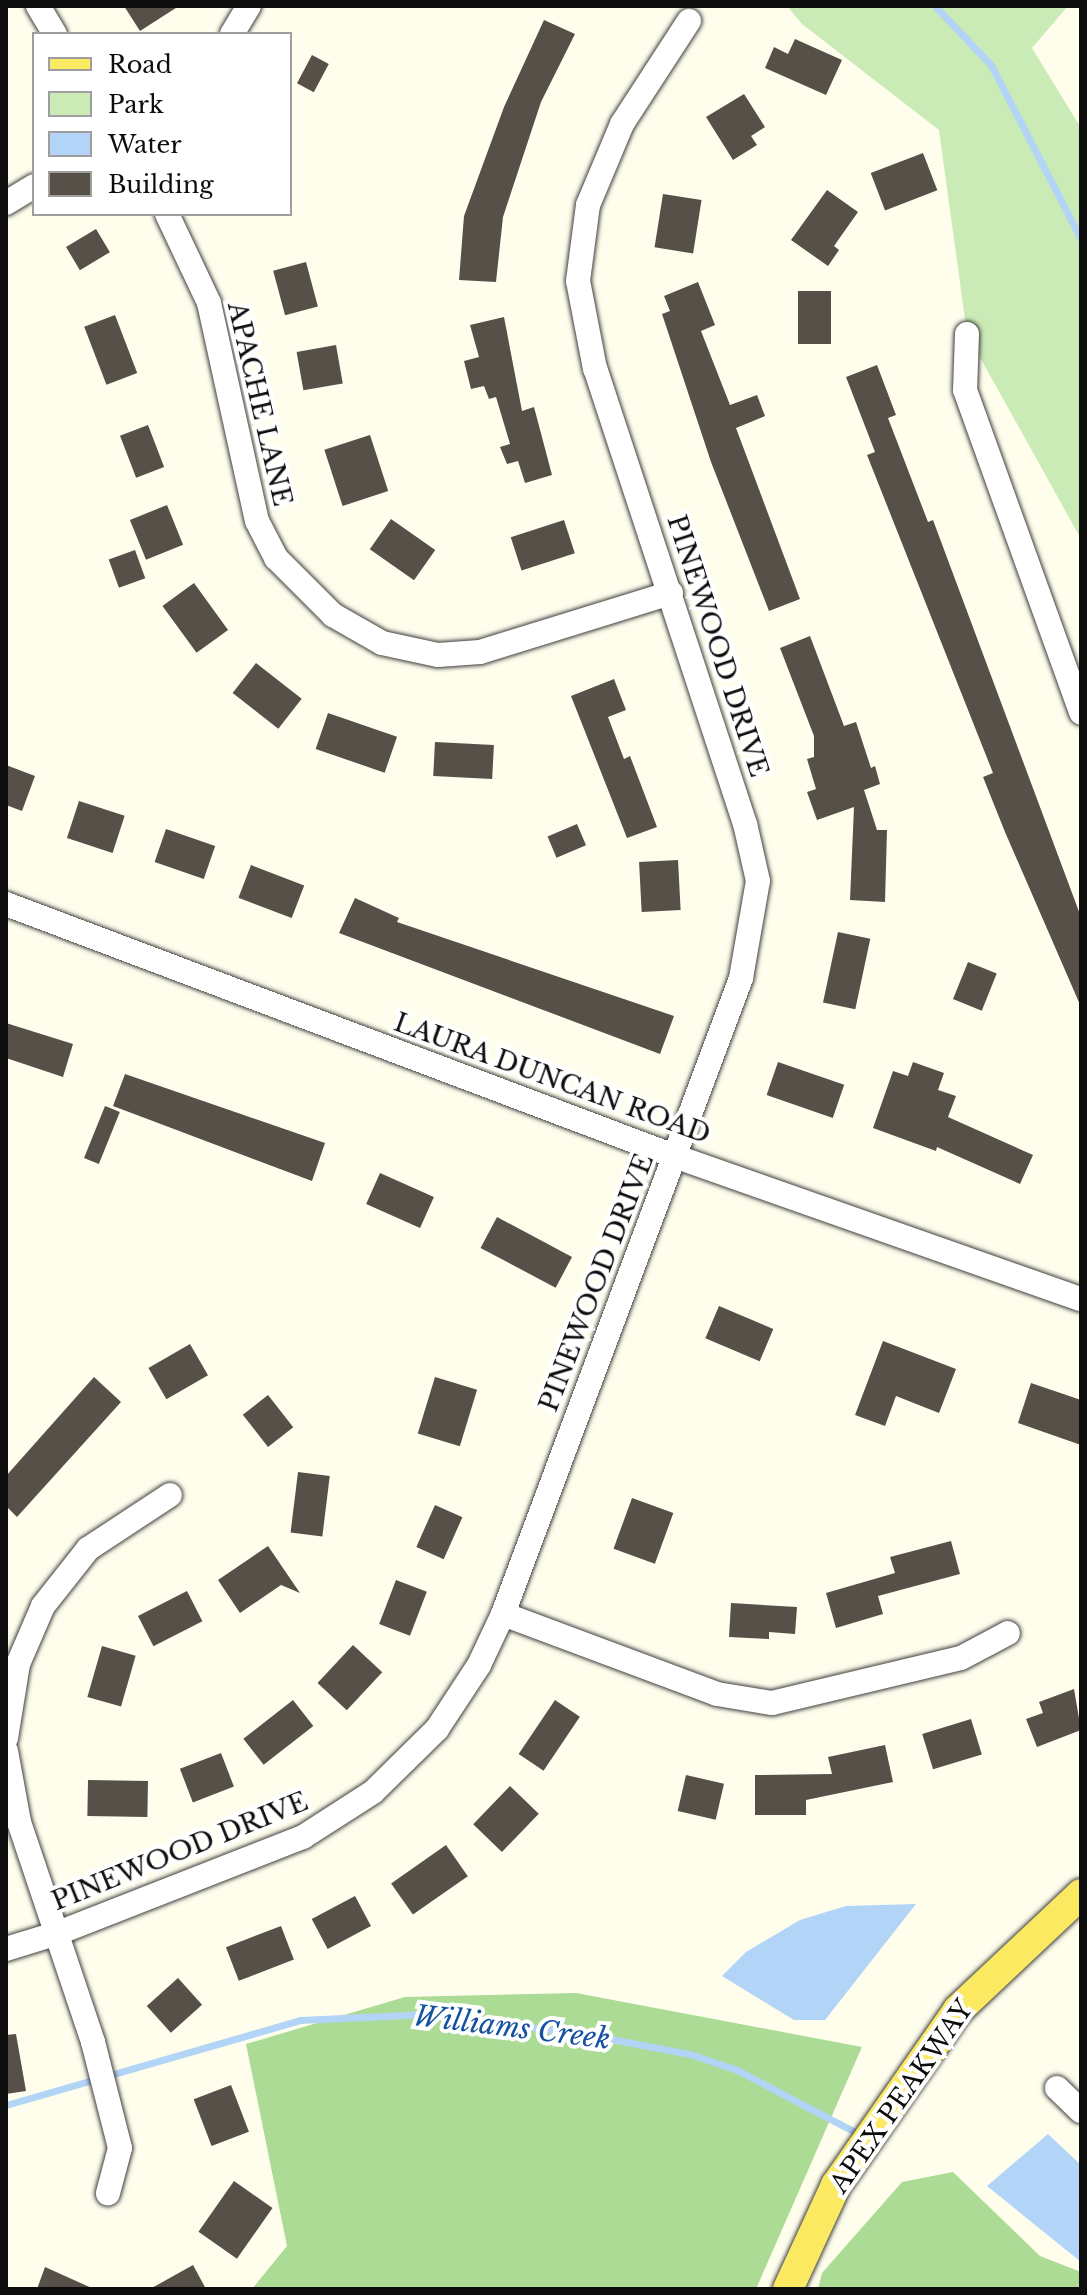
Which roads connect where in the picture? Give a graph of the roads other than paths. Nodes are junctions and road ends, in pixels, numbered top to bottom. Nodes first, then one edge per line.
1 (38, 6) edge
2 (249, 6) edge
3 (689, 21) dead end
4 (54, 32) edge
5 (233, 32) edge
6 (32, 187) edge
7 (6, 203) edge
8 (168, 216) edge
9 (967, 334) dead end
10 (671, 593) junction
11 (1081, 713) edge
12 (6, 904) edge
13 (674, 1156) junction
14 (1081, 1299) edge
15 (170, 1495) dead end
16 (503, 1614) junction
17 (1008, 1633) dead end
18 (6, 1738) edge
19 (6, 1751) edge
20 (1080, 1898) edge
21 (58, 1933) junction
22 (6, 1949) edge
23 (1057, 2088) dead end
24 (1081, 2111) edge
25 (108, 2193) dead end
26 (788, 2289) edge

1 - 4 street
2 - 5 street
3 - 10 street, PINEWOOD DRIVE
6 - 7 street
8 - 10 street, APACHE LANE
9 - 11 street
10 - 13 street, PINEWOOD DRIVE
12 - 13 street, LAURA DUNCAN ROAD
13 - 14 street, LAURA DUNCAN ROAD
13 - 16 street, PINEWOOD DRIVE
15 - 18 street
16 - 17 street
16 - 21 street, PINEWOOD DRIVE
19 - 21 street
20 - 26 main road, APEX PEAKWAY
21 - 22 street, PINEWOOD DRIVE
21 - 25 street
23 - 24 street

